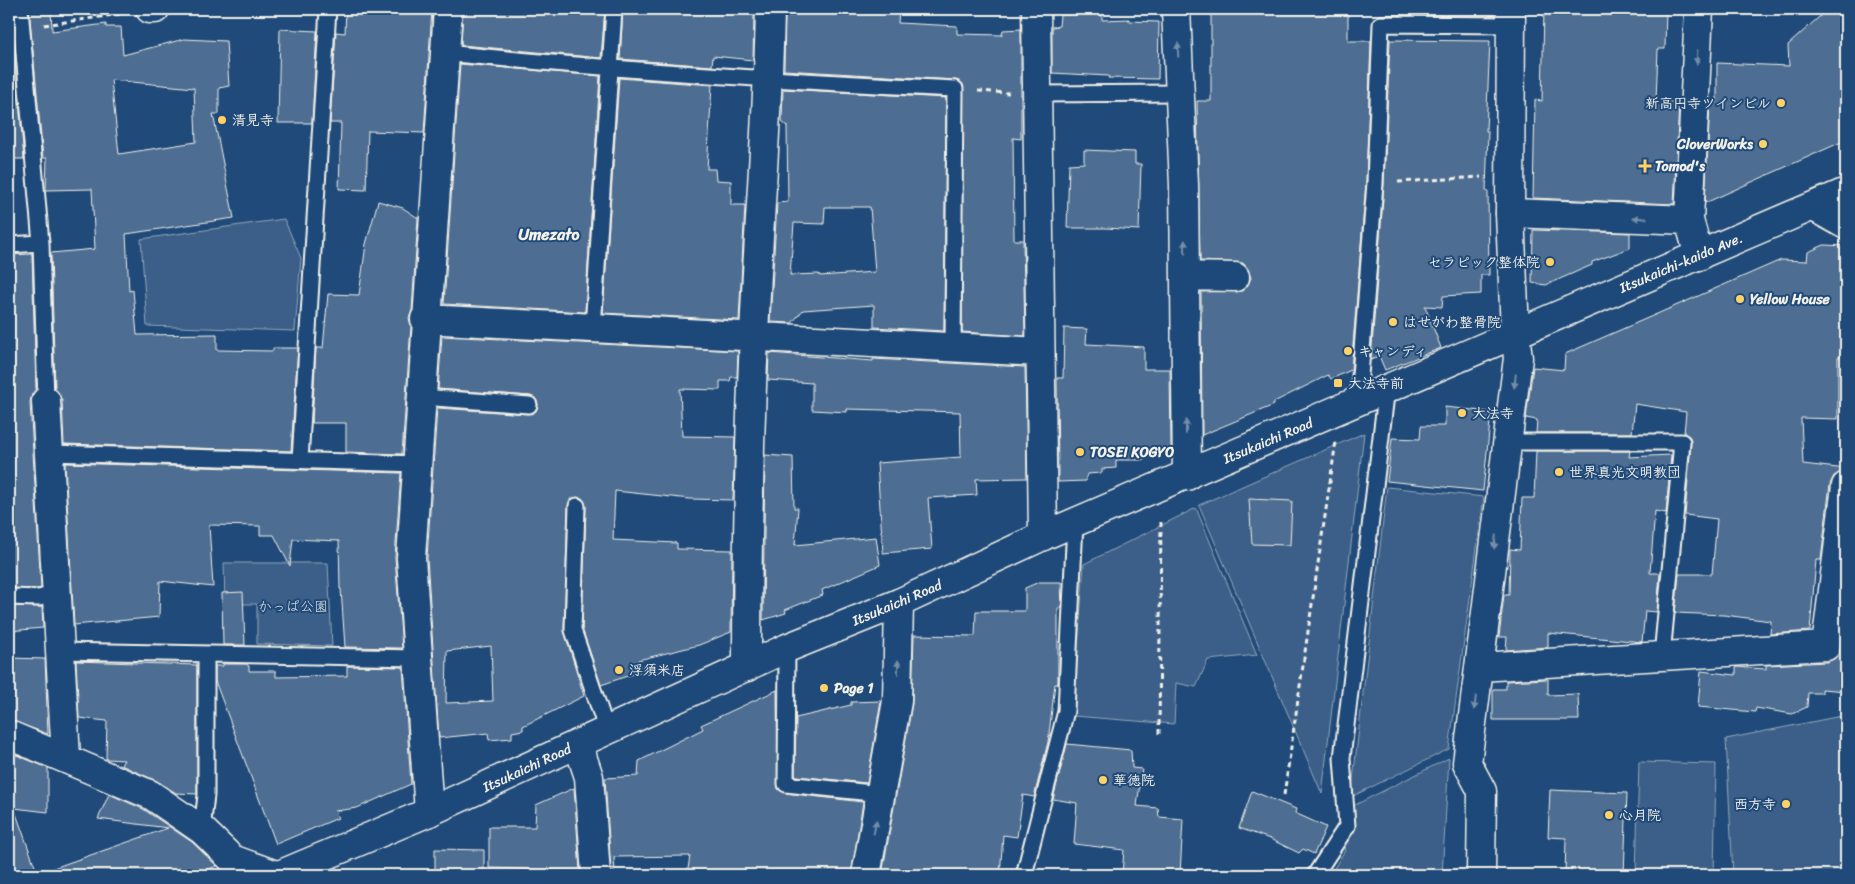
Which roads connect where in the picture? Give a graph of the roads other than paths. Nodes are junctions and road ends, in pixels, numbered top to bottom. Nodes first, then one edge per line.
1 (20, 9) edge
2 (150, 9) edge
3 (155, 9) edge
4 (328, 9) edge
5 (448, 9) edge
6 (614, 9) edge
7 (770, 9) edge
8 (1036, 9) edge
9 (1176, 9) edge
10 (1699, 9) edge
11 (1511, 17) edge
12 (445, 53) junction
13 (610, 69) junction
14 (769, 80) junction
15 (1180, 93) junction
16 (1038, 94) junction
17 (1846, 192) edge
18 (1814, 207) junction
19 (1510, 212) junction
20 (1689, 220) junction
21 (1846, 225) edge
22 (41, 243) junction
23 (9, 245) edge
24 (1699, 256) junction
25 (1185, 276) junction
26 (1235, 277) dead end
27 (425, 319) junction
28 (594, 328) junction
29 (1515, 332) junction
30 (754, 336) junction
31 (953, 348) junction
32 (1040, 352) junction
33 (1387, 387) junction
34 (421, 397) junction
35 (46, 401) joint
36 (1358, 402) junction
37 (529, 405) dead end
38 (1508, 442) junction
39 (49, 453) junction
40 (300, 460) junction
41 (418, 464) junction
42 (1187, 476) junction
43 (1846, 486) edge
44 (577, 506) dead end
45 (1075, 523) junction
46 (1043, 536) junction
47 (56, 593) junction
48 (9, 597) edge
49 (899, 603) junction
50 (787, 648) junction
51 (60, 651) junction
52 (206, 654) junction
53 (1662, 656) junction
54 (417, 658) junction
55 (747, 667) junction
56 (1480, 667) junction
57 (607, 731) junction
58 (9, 735) edge
59 (578, 744) junction
60 (66, 758) junction
61 (881, 794) junction
62 (429, 812) junction
63 (202, 830) junction
64 (277, 875) edge
65 (596, 875) edge
66 (866, 875) edge
67 (1024, 875) edge
68 (1315, 875) edge
69 (1481, 875) edge

1 - 22 lane
2 - 3 street
4 - 40 lane
5 - 12 street
6 - 13 lane
7 - 14 street
8 - 16 street
15 -> 9 street
10 -> 20 street
11 - 19 street
11 - 36 lane
12 - 13 lane
12 - 27 street
13 - 14 lane
13 - 28 lane
14 - 30 street
14 - 31 lane
15 - 16 lane
25 -> 15 street
16 - 32 street
17 - 18 street, Itsukaichi-kaido Ave.
18 - 21 street
18 - 24 street, Itsukaichi-kaido Ave.
20 -> 19 street
19 - 29 street
20 - 24 street
22 - 23 lane
22 - 35 lane
24 - 29 street, Itsukaichi-kaido Ave.
25 - 26 street
42 -> 25 street
27 - 28 street
27 - 34 street
28 - 30 street
29 - 33 street, Itsukaichi Road
29 -> 38 street
30 - 31 street
30 - 55 street
31 - 32 street
32 - 46 street
33 - 36 street, Itsukaichi Road
33 - 68 lane
34 - 37 lane
34 - 41 street
35 - 39 street
36 - 42 street, Itsukaichi Road
38 - 53 lane
38 -> 56 street
39 - 40 lane
39 - 47 street
40 - 41 lane
41 - 54 street
42 - 45 street, Itsukaichi Road
43 - 53 street
44 - 57 lane
45 - 46 street, Itsukaichi Road
45 - 67 lane
46 - 49 street, Itsukaichi Road
47 - 48 lane
47 - 51 street
49 - 50 street, Itsukaichi Road
61 -> 49 street
50 - 55 street, Itsukaichi Road
50 - 61 lane
51 - 52 lane
51 - 60 street
52 - 54 lane
52 - 63 lane
53 - 56 street
54 - 62 street
55 - 57 street, Itsukaichi Road
56 -> 69 street
57 - 59 street, Itsukaichi Road
58 - 60 street
59 - 62 street, Itsukaichi Road
59 - 65 street
60 - 63 street
66 -> 61 street
62 - 64 street, Itsukaichi Road
63 - 64 street

